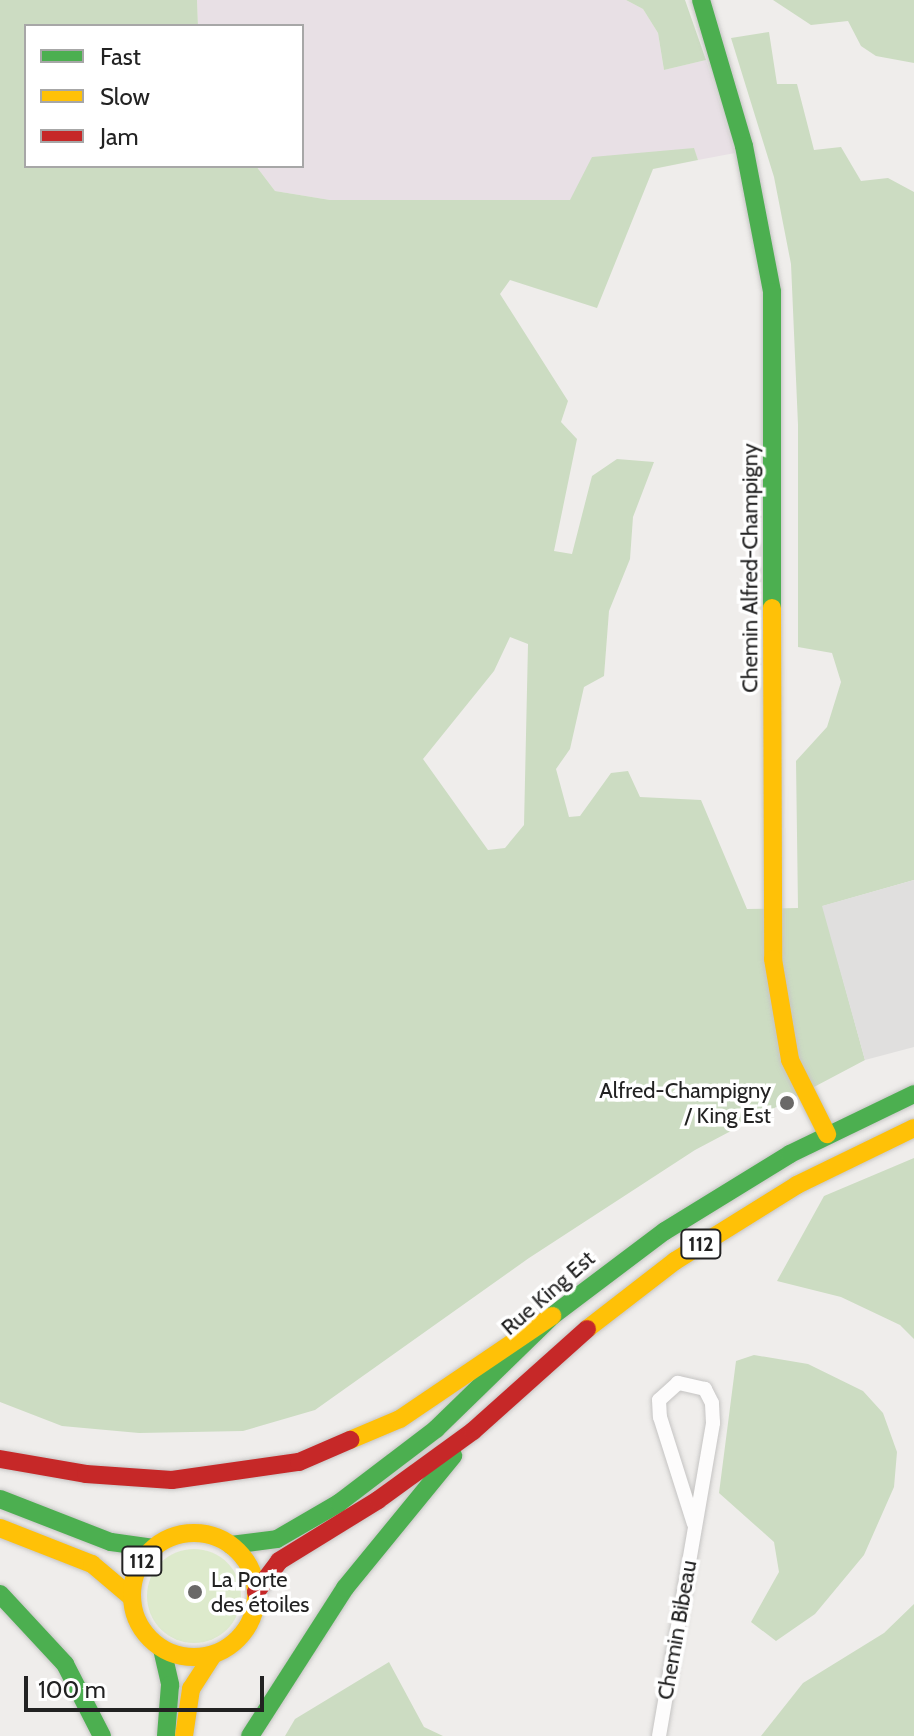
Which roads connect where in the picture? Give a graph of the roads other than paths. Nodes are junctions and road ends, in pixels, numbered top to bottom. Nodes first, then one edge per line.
1 (701, 0) edge
2 (914, 1094) edge
3 (914, 1128) edge
4 (827, 1134) junction
5 (552, 1316) junction
6 (473, 1431) junction
7 (0, 1459) edge
8 (0, 1499) edge
9 (694, 1524) junction
10 (0, 1528) edge
11 (231, 1545) junction
12 (154, 1548) junction
13 (256, 1592) junction
14 (0, 1594) edge
15 (131, 1597) junction
16 (162, 1649) junction
17 (213, 1655) junction
18 (102, 1736) edge
19 (166, 1736) edge
20 (184, 1736) edge
21 (250, 1736) edge
22 (659, 1736) edge

1 - 4 main road, Chemin Alfred-Champigny
2 - 4 main road, Rue King Est / 112
3 - 6 main road, 112
4 - 5 main road, Rue King Est / 112
5 - 7 main road
5 - 11 main road, Rue King Est / 112
6 - 13 main road, 112
6 - 21 main road
8 - 12 main road
9 - 9 street, Chemin Bibeau
9 - 22 street, Chemin Bibeau
10 - 15 main road
11 - 12 main road, 112
11 - 13 main road
12 - 15 main road, 112
13 - 17 main road, 112
14 - 18 main road
15 - 16 main road, 112
16 - 17 main road
16 - 19 main road, 112
17 - 20 main road, 112

